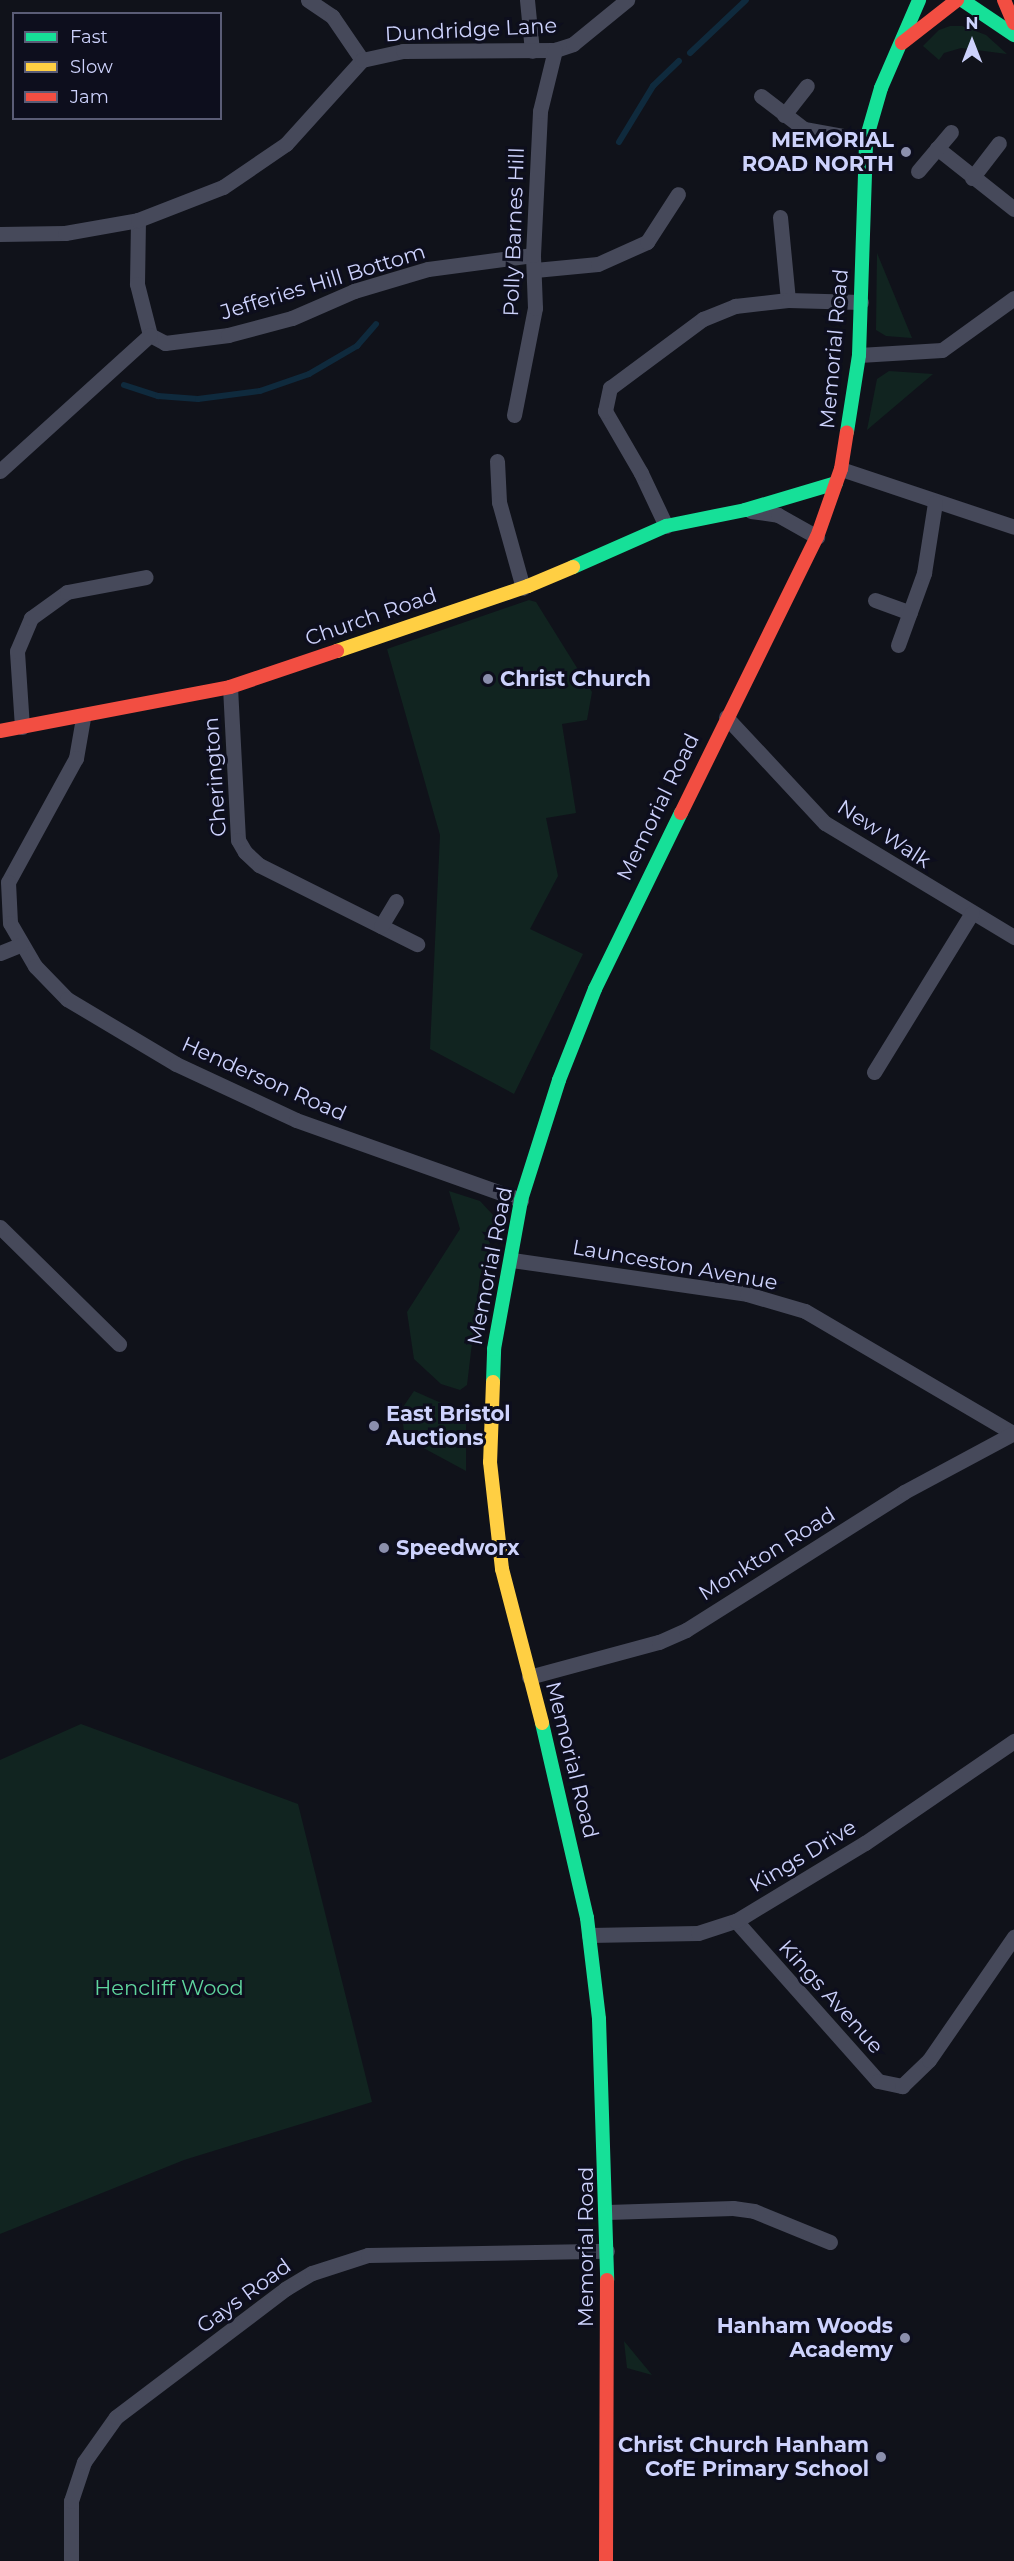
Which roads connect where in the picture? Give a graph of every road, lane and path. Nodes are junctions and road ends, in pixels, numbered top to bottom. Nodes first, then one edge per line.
1 (308, 0) edge
2 (330, 0) edge
3 (527, 0) edge
4 (627, 0) edge
5 (919, 0) edge
6 (960, 0) edge
7 (971, 0) edge
8 (1004, 0) edge
9 (332, 16) junction
10 (1014, 23) edge
11 (1014, 35) edge
12 (901, 43) junction
13 (555, 50) junction
14 (532, 51) junction
15 (362, 60) junction
16 (807, 86) dead end
17 (761, 96) dead end
18 (784, 115) junction
19 (951, 132) dead end
20 (866, 140) junction
21 (999, 143) dead end
22 (937, 148) junction
23 (918, 171) dead end
24 (972, 178) junction
25 (678, 194) dead end
26 (1014, 209) edge
27 (780, 218) dead end
28 (138, 220) junction
29 (0, 234) edge
30 (534, 262) junction
31 (1014, 298) edge
32 (788, 300) junction
33 (861, 302) junction
34 (150, 335) junction
35 (859, 355) junction
36 (514, 416) dead end
37 (497, 461) dead end
38 (0, 471) edge
39 (839, 476) junction
40 (936, 503) junction
41 (745, 510) junction
42 (666, 526) junction
43 (1014, 527) edge
44 (817, 537) junction
45 (146, 577) dead end
46 (524, 588) junction
47 (876, 600) dead end
48 (910, 613) junction
49 (898, 645) dead end
50 (230, 687) junction
51 (726, 717) junction
52 (83, 718) junction
53 (22, 727) junction
54 (0, 731) edge
55 (396, 900) dead end
56 (972, 913) junction
57 (381, 926) junction
58 (1014, 937) edge
59 (417, 944) dead end
60 (20, 945) junction
61 (0, 953) edge
62 (874, 1072) dead end
63 (521, 1200) junction
64 (0, 1227) edge
65 (512, 1260) junction
66 (119, 1344) dead end
67 (1014, 1433) edge
68 (529, 1677) junction
69 (1014, 1741) edge
70 (736, 1922) junction
71 (589, 1935) junction
72 (1014, 1937) edge
73 (607, 2212) junction
74 (830, 2242) dead end
75 (607, 2251) junction
76 (71, 2561) edge
77 (606, 2561) edge

1 - 9 street
2 - 9 street
3 - 14 street
4 - 13 street, Dundridge Lane
5 - 12 street, Memorial Road
6 - 7 street
6 - 11 street
6 - 12 street, Memorial Road
8 - 10 street
9 - 15 street
12 - 20 street, Memorial Road
13 - 14 street, Dundridge Lane
13 - 30 street, Polly Barnes Hill
14 - 15 street, Dundridge Lane
15 - 28 street, Dundridge Lane
16 - 18 street
17 - 18 street
18 - 20 street
19 - 22 street
20 - 33 street, Memorial Road
21 - 24 street
22 - 23 street
22 - 24 street
24 - 26 street
25 - 30 street, Jefferies Hill Bottom
27 - 32 street
28 - 29 street, Dundridge Lane
28 - 34 street
30 - 34 street, Jefferies Hill Bottom
30 - 36 street, Polly Barnes Hill
31 - 35 street
32 - 33 street
32 - 42 street
33 - 35 street, Memorial Road
34 - 38 street
35 - 39 street, Memorial Road
37 - 46 street
39 - 40 street
39 - 41 street, Church Road
39 - 44 street, Memorial Road
40 - 43 street
40 - 48 street
41 - 42 street, Church Road
41 - 44 street, Church Road
42 - 46 street, Church Road
44 - 51 street, Memorial Road
45 - 53 street
46 - 50 street, Church Road
47 - 48 street
48 - 49 street
50 - 52 street, Church Road
50 - 57 street, Cherington
51 - 56 street, New Walk
51 - 63 street, Memorial Road
52 - 53 street, Church Road
52 - 60 street
53 - 54 street, Church Road
55 - 57 street
56 - 58 street, New Walk
56 - 62 street
57 - 59 street, Cherington
60 - 61 street
60 - 63 street, Henderson Road
63 - 65 street, Memorial Road
64 - 66 street
65 - 67 street, Launceston Avenue
65 - 68 street, Memorial Road
67 - 68 street, Monkton Road
68 - 71 street, Memorial Road
69 - 70 street, Kings Drive
70 - 71 street, Kings Drive
70 - 72 street, Kings Avenue
71 - 73 street, Memorial Road
73 - 74 street
73 - 75 street, Memorial Road
75 - 76 street, Gays Road
75 - 77 street, Memorial Road

